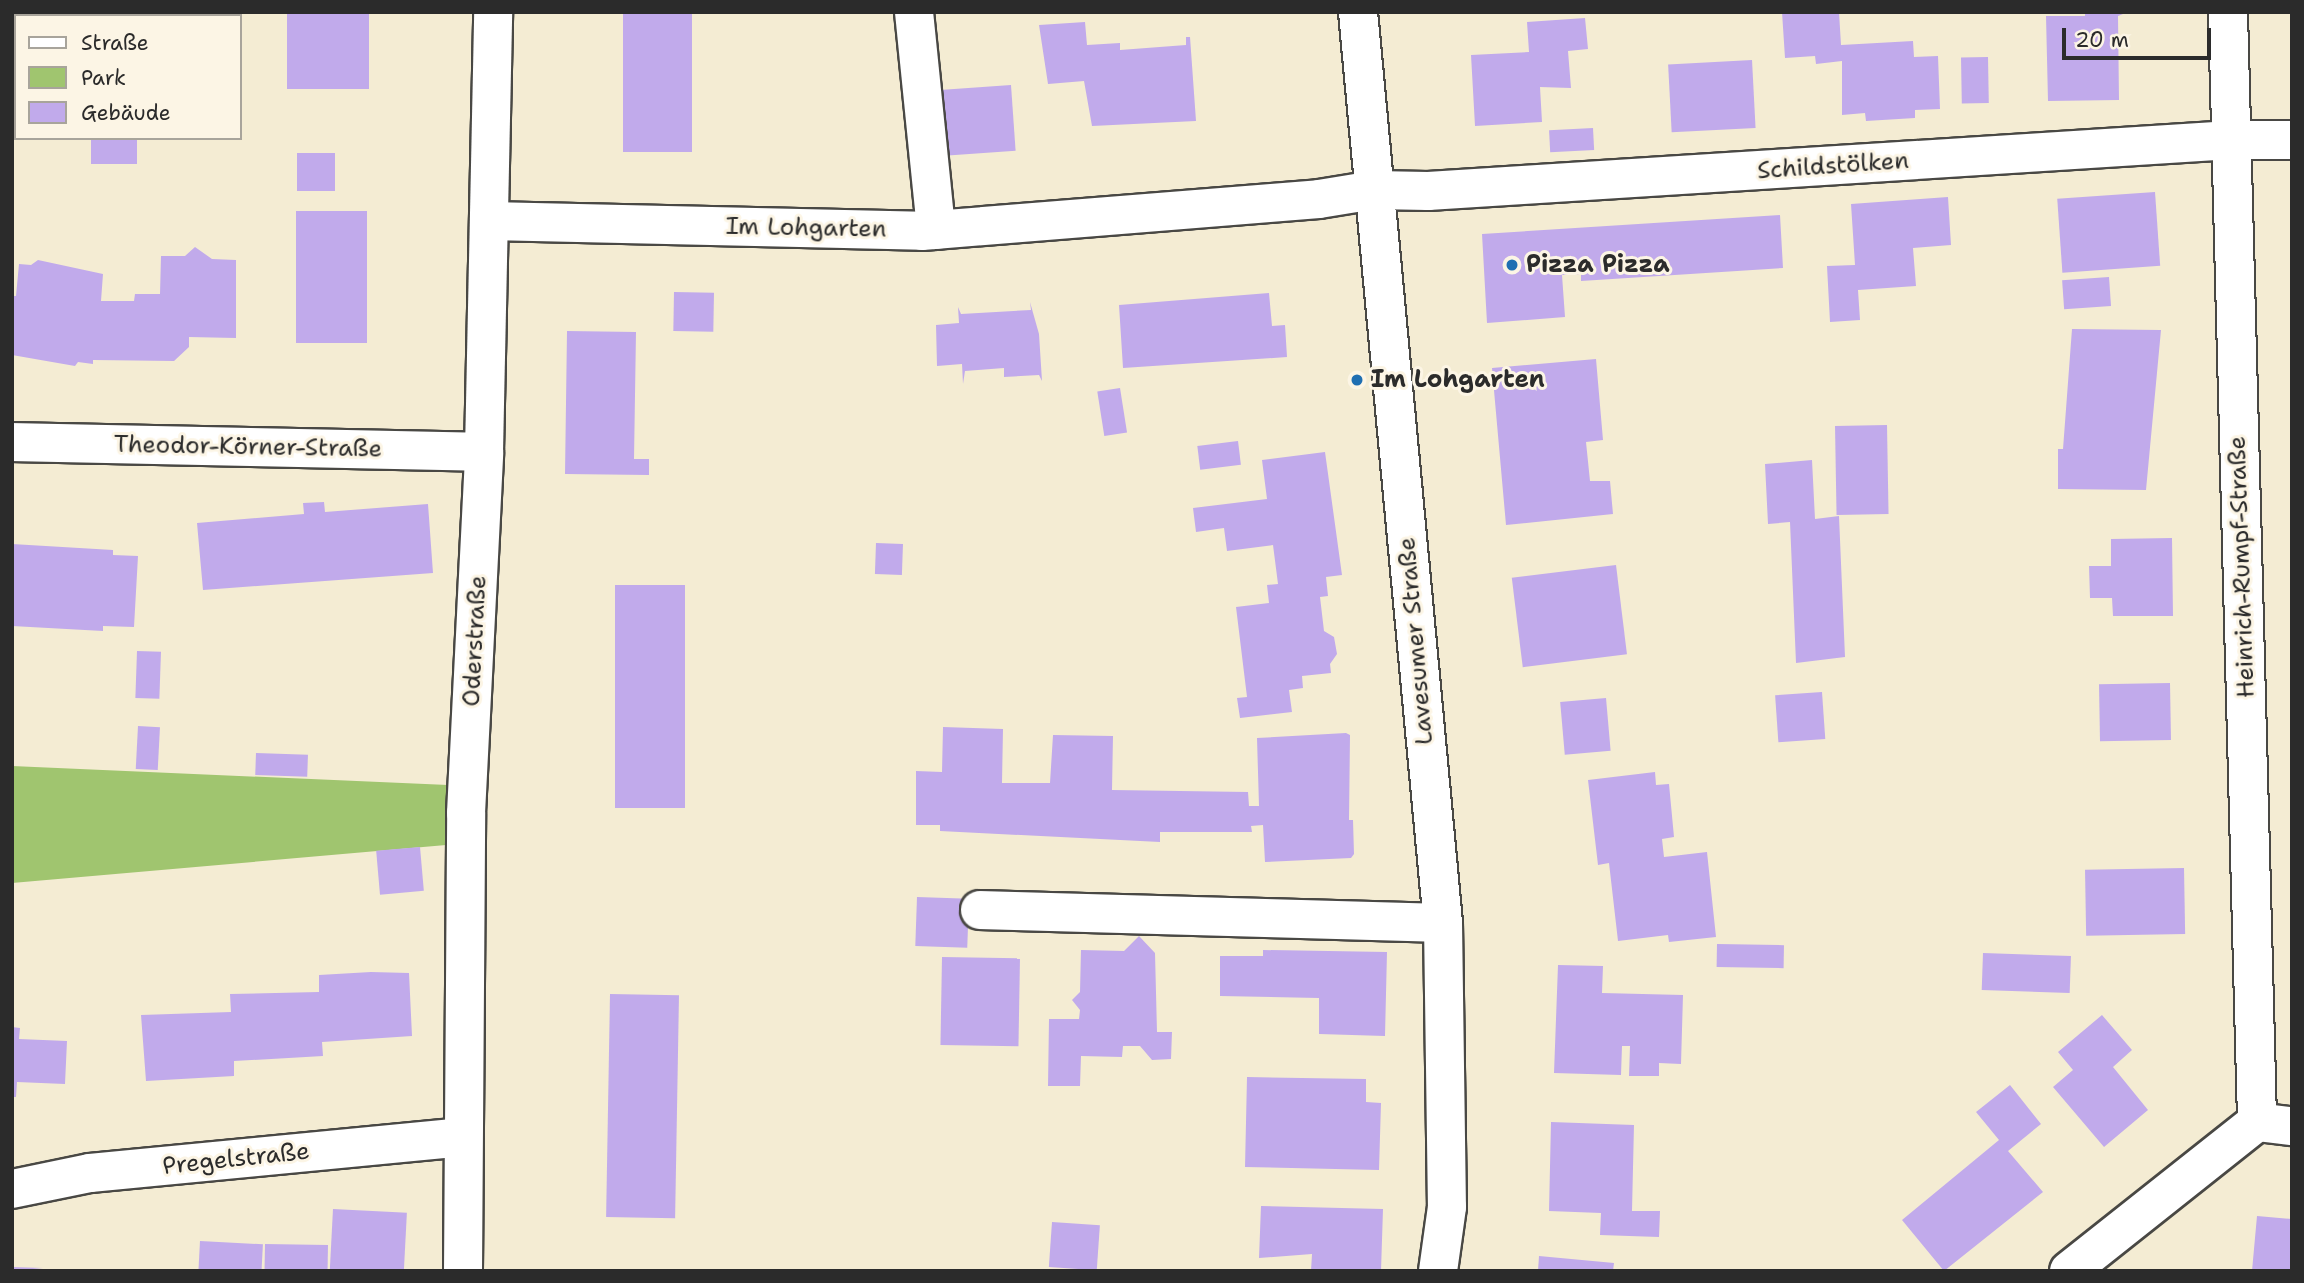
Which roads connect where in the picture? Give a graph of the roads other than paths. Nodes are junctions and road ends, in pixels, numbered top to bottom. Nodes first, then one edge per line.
1 (493, 12) edge
2 (914, 12) edge
3 (1358, 12) edge
4 (2228, 12) edge
5 (2231, 140) junction
6 (2292, 140) edge
7 (1374, 190) junction
8 (489, 221) junction
9 (936, 230) junction
10 (12, 442) edge
11 (484, 452) junction
12 (980, 910) dead end
13 (1443, 923) junction
14 (2274, 1124) edge
15 (461, 1137) junction
16 (12, 1189) edge
17 (463, 1271) edge
18 (1438, 1271) edge
19 (2069, 1271) edge

1 - 8 street, Oderstraße
2 - 9 street
3 - 7 street, Lavesumer Straße
4 - 5 street, Heinrich-Rumpf-Straße
5 - 6 street, Schildstölken
5 - 7 street, Schildstölken
5 - 14 street, Heinrich-Rumpf-Straße
7 - 9 street, Im Lohgarten
7 - 13 street, Lavesumer Straße
8 - 9 street, Im Lohgarten
8 - 11 street, Oderstraße
10 - 11 street, Theodor-Körner-Straße
11 - 15 street, Oderstraße
12 - 13 street
13 - 18 street, Lavesumer Straße
14 - 19 street
15 - 16 street, Pregelstraße
15 - 17 street, Oderstraße

